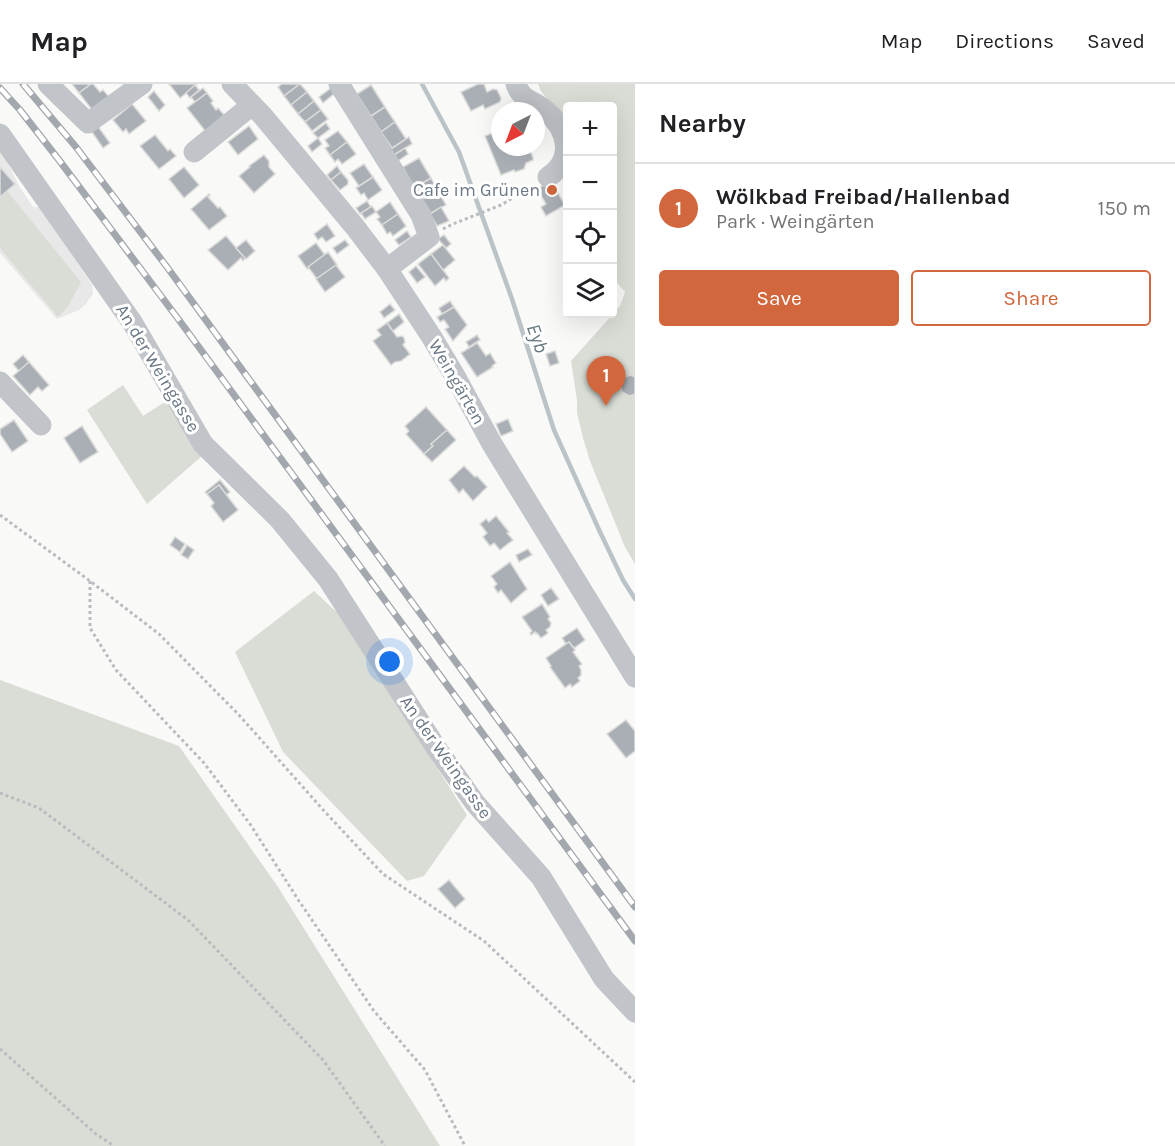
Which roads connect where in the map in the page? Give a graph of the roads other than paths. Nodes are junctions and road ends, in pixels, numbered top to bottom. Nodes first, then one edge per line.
1 (48, 84) edge
2 (142, 84) edge
3 (232, 84) edge
4 (339, 84) edge
5 (516, 84) edge
6 (252, 105) junction
7 (0, 134) edge
8 (194, 152) dead end
9 (548, 177) road end
10 (387, 269) junction
11 (0, 381) edge
12 (40, 425) dead end
13 (635, 677) edge
14 (635, 1012) edge

1 - 2 street
3 - 6 street, Weingärten
4 - 10 street
5 - 9 street
6 - 8 street
6 - 10 street, Weingärten
7 - 14 street, An der Weingasse
10 - 13 street, Weingärten
11 - 12 street

